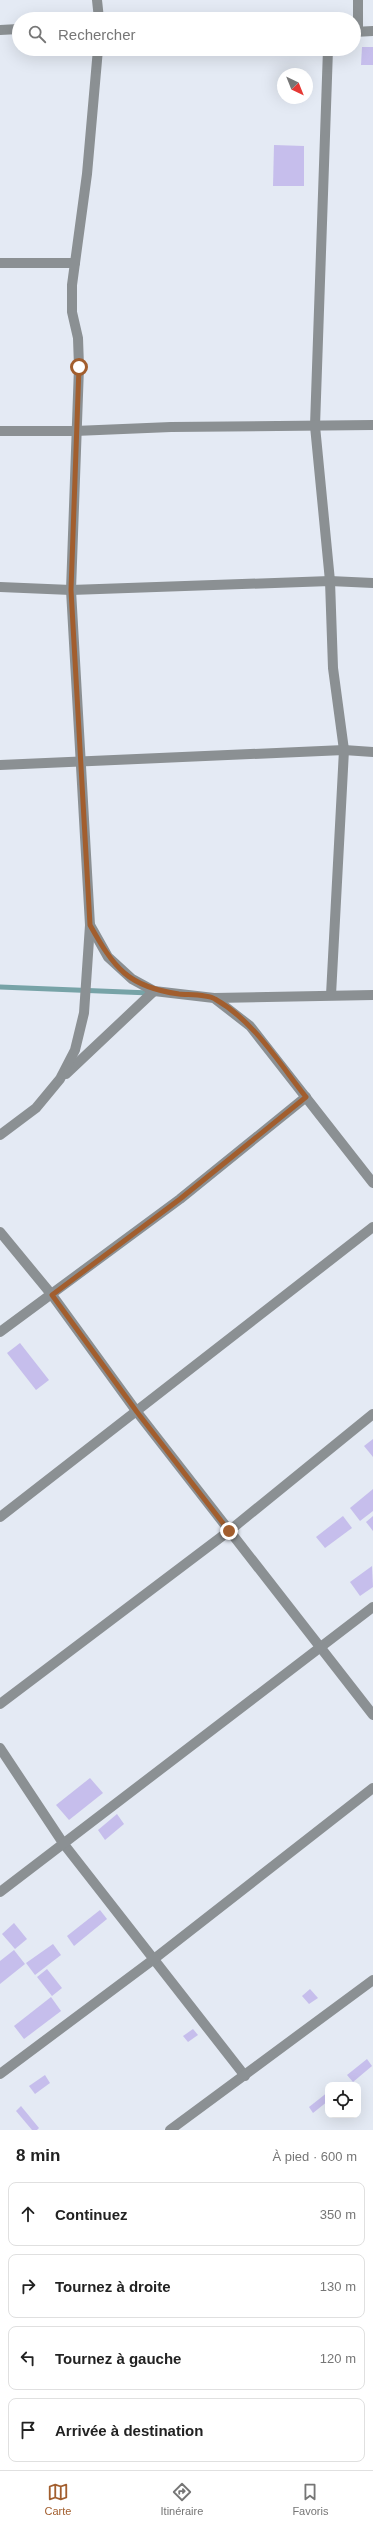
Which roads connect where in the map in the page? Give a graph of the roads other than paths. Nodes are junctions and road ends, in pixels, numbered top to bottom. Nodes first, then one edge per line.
1 (97, 0) edge
2 (358, 0) edge
3 (98, 12) edge
4 (357, 12) edge
5 (12, 29) edge
6 (0, 30) edge
7 (373, 31) edge
8 (361, 32) edge
9 (97, 56) edge
10 (328, 56) edge
11 (0, 263) edge
12 (75, 263) junction
13 (373, 425) edge
14 (315, 426) junction
15 (0, 431) edge
16 (75, 431) junction
17 (330, 581) junction
18 (373, 583) edge
19 (0, 587) edge
20 (71, 590) junction
21 (344, 750) junction
22 (373, 752) edge
23 (80, 761) junction
24 (0, 765) edge
25 (90, 925) junction
26 (154, 990) junction
27 (331, 995) junction
28 (373, 995) edge
29 (214, 998) junction
30 (60, 1079) junction
31 (306, 1097) junction
32 (0, 1136) edge
33 (373, 1183) edge
34 (373, 1227) edge
35 (0, 1232) edge
36 (52, 1295) junction
37 (0, 1332) edge
38 (137, 1412) junction
39 (373, 1414) edge
40 (0, 1516) edge
41 (229, 1531) junction
42 (373, 1607) edge
43 (320, 1649) junction
44 (0, 1704) edge
45 (373, 1715) edge
46 (0, 1748) edge
47 (373, 1788) edge
48 (63, 1843) junction
49 (0, 1892) edge
50 (154, 1959) junction
51 (373, 1980) edge
52 (0, 2074) edge
53 (245, 2076) junction
54 (170, 2130) edge

1 - 3 street
2 - 4 street
5 - 6 street
7 - 8 street
9 - 12 street
10 - 14 street
11 - 12 street
12 - 16 street
13 - 14 street
14 - 16 street
14 - 17 street
15 - 16 street
16 - 20 street
17 - 18 street
17 - 20 street
17 - 21 street
19 - 20 street
20 - 23 street
21 - 22 street
21 - 23 street
21 - 27 street
23 - 24 street
23 - 25 street
25 - 26 street
25 - 30 street
26 - 29 street
26 - 30 street
27 - 28 street
27 - 29 street
29 - 31 street
30 - 32 street
31 - 33 street
31 - 36 street
34 - 38 street
35 - 36 street
36 - 37 street
36 - 38 street
38 - 40 street
38 - 41 street
39 - 41 street
41 - 43 street
41 - 44 street
42 - 43 street
43 - 45 street
43 - 48 street
46 - 48 street
47 - 50 street
48 - 49 street
48 - 50 street
50 - 52 street
50 - 53 street
51 - 53 street
53 - 54 street

